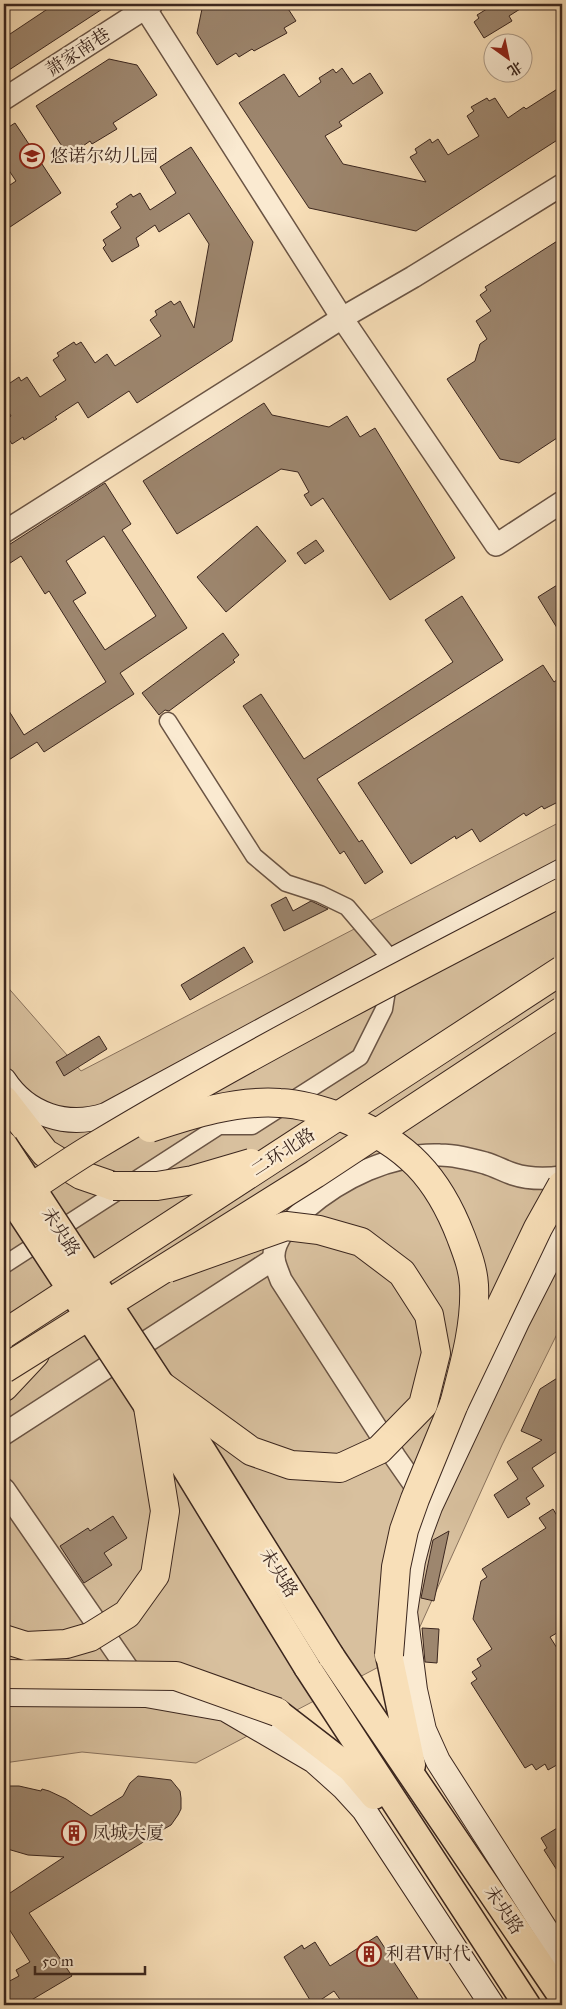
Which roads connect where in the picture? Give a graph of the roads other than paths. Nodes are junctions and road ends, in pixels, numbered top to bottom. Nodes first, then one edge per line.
1 (148, 6) edge
2 (4, 99) edge
3 (562, 184) edge
4 (342, 318) junction
5 (562, 502) edge
6 (4, 532) edge
7 (168, 721) dead end
8 (562, 871) edge
9 (562, 892) edge
10 (392, 960) junction
11 (562, 970) edge
12 (562, 1010) edge
13 (4, 1080) edge
14 (4, 1100) edge
15 (4, 1145) edge
16 (91, 1148) junction
17 (277, 1156) junction
18 (562, 1177) edge
19 (562, 1185) edge
20 (4, 1188) edge
21 (4, 1206) edge
22 (562, 1234) edge
23 (274, 1259) junction
24 (4, 1265) edge
25 (168, 1268) junction
26 (4, 1334) edge
27 (46, 1342) junction
28 (4, 1369) edge
29 (4, 1387) edge
30 (155, 1397) junction
31 (454, 1404) junction
32 (4, 1434) edge
33 (4, 1489) edge
34 (430, 1507) junction
35 (4, 1639) edge
36 (388, 1655) joint
37 (4, 1674) edge
38 (4, 1694) edge
39 (146, 1696) junction
40 (277, 1712) joint
41 (415, 1778) junction
42 (456, 1895) junction
43 (562, 1955) edge
44 (562, 1997) edge
45 (492, 2005) edge
46 (527, 2005) edge

1 - 2 street, 萧家南巷
1 - 4 street
3 - 4 street
4 - 5 street
4 - 6 street
7 - 10 street
8 - 10 main road
9 - 16 highway, bridge
10 - 13 main road
10 - 24 street
11 - 17 highway, 二环北路, bridge
12 - 25 highway, 二环北路, bridge
14 - 17 highway, bridge
15 - 30 main road, 未央路, bridge
16 - 21 highway, bridge
16 - 31 highway, bridge
17 - 26 highway, 二环北路, bridge
18 - 23 street
19 - 31 highway, bridge
20 - 30 main road, 未央路, bridge
22 - 34 main road
23 - 32 street
23 - 34 street
25 - 27 highway, 二环北路, bridge
25 - 30 highway, bridge
27 - 28 highway, 二环北路, bridge
27 - 29 highway, bridge
30 - 35 highway, bridge
30 - 41 main road, 未央路, bridge
30 - 42 main road, 未央路, bridge
31 - 36 highway, bridge
33 - 39 street
34 - 43 main road
36 - 41 main road
37 - 40 highway, bridge
38 - 39 main road
39 - 45 main road
40 - 42 main road
41 - 44 main road, 未央路
42 - 46 main road, 未央路

